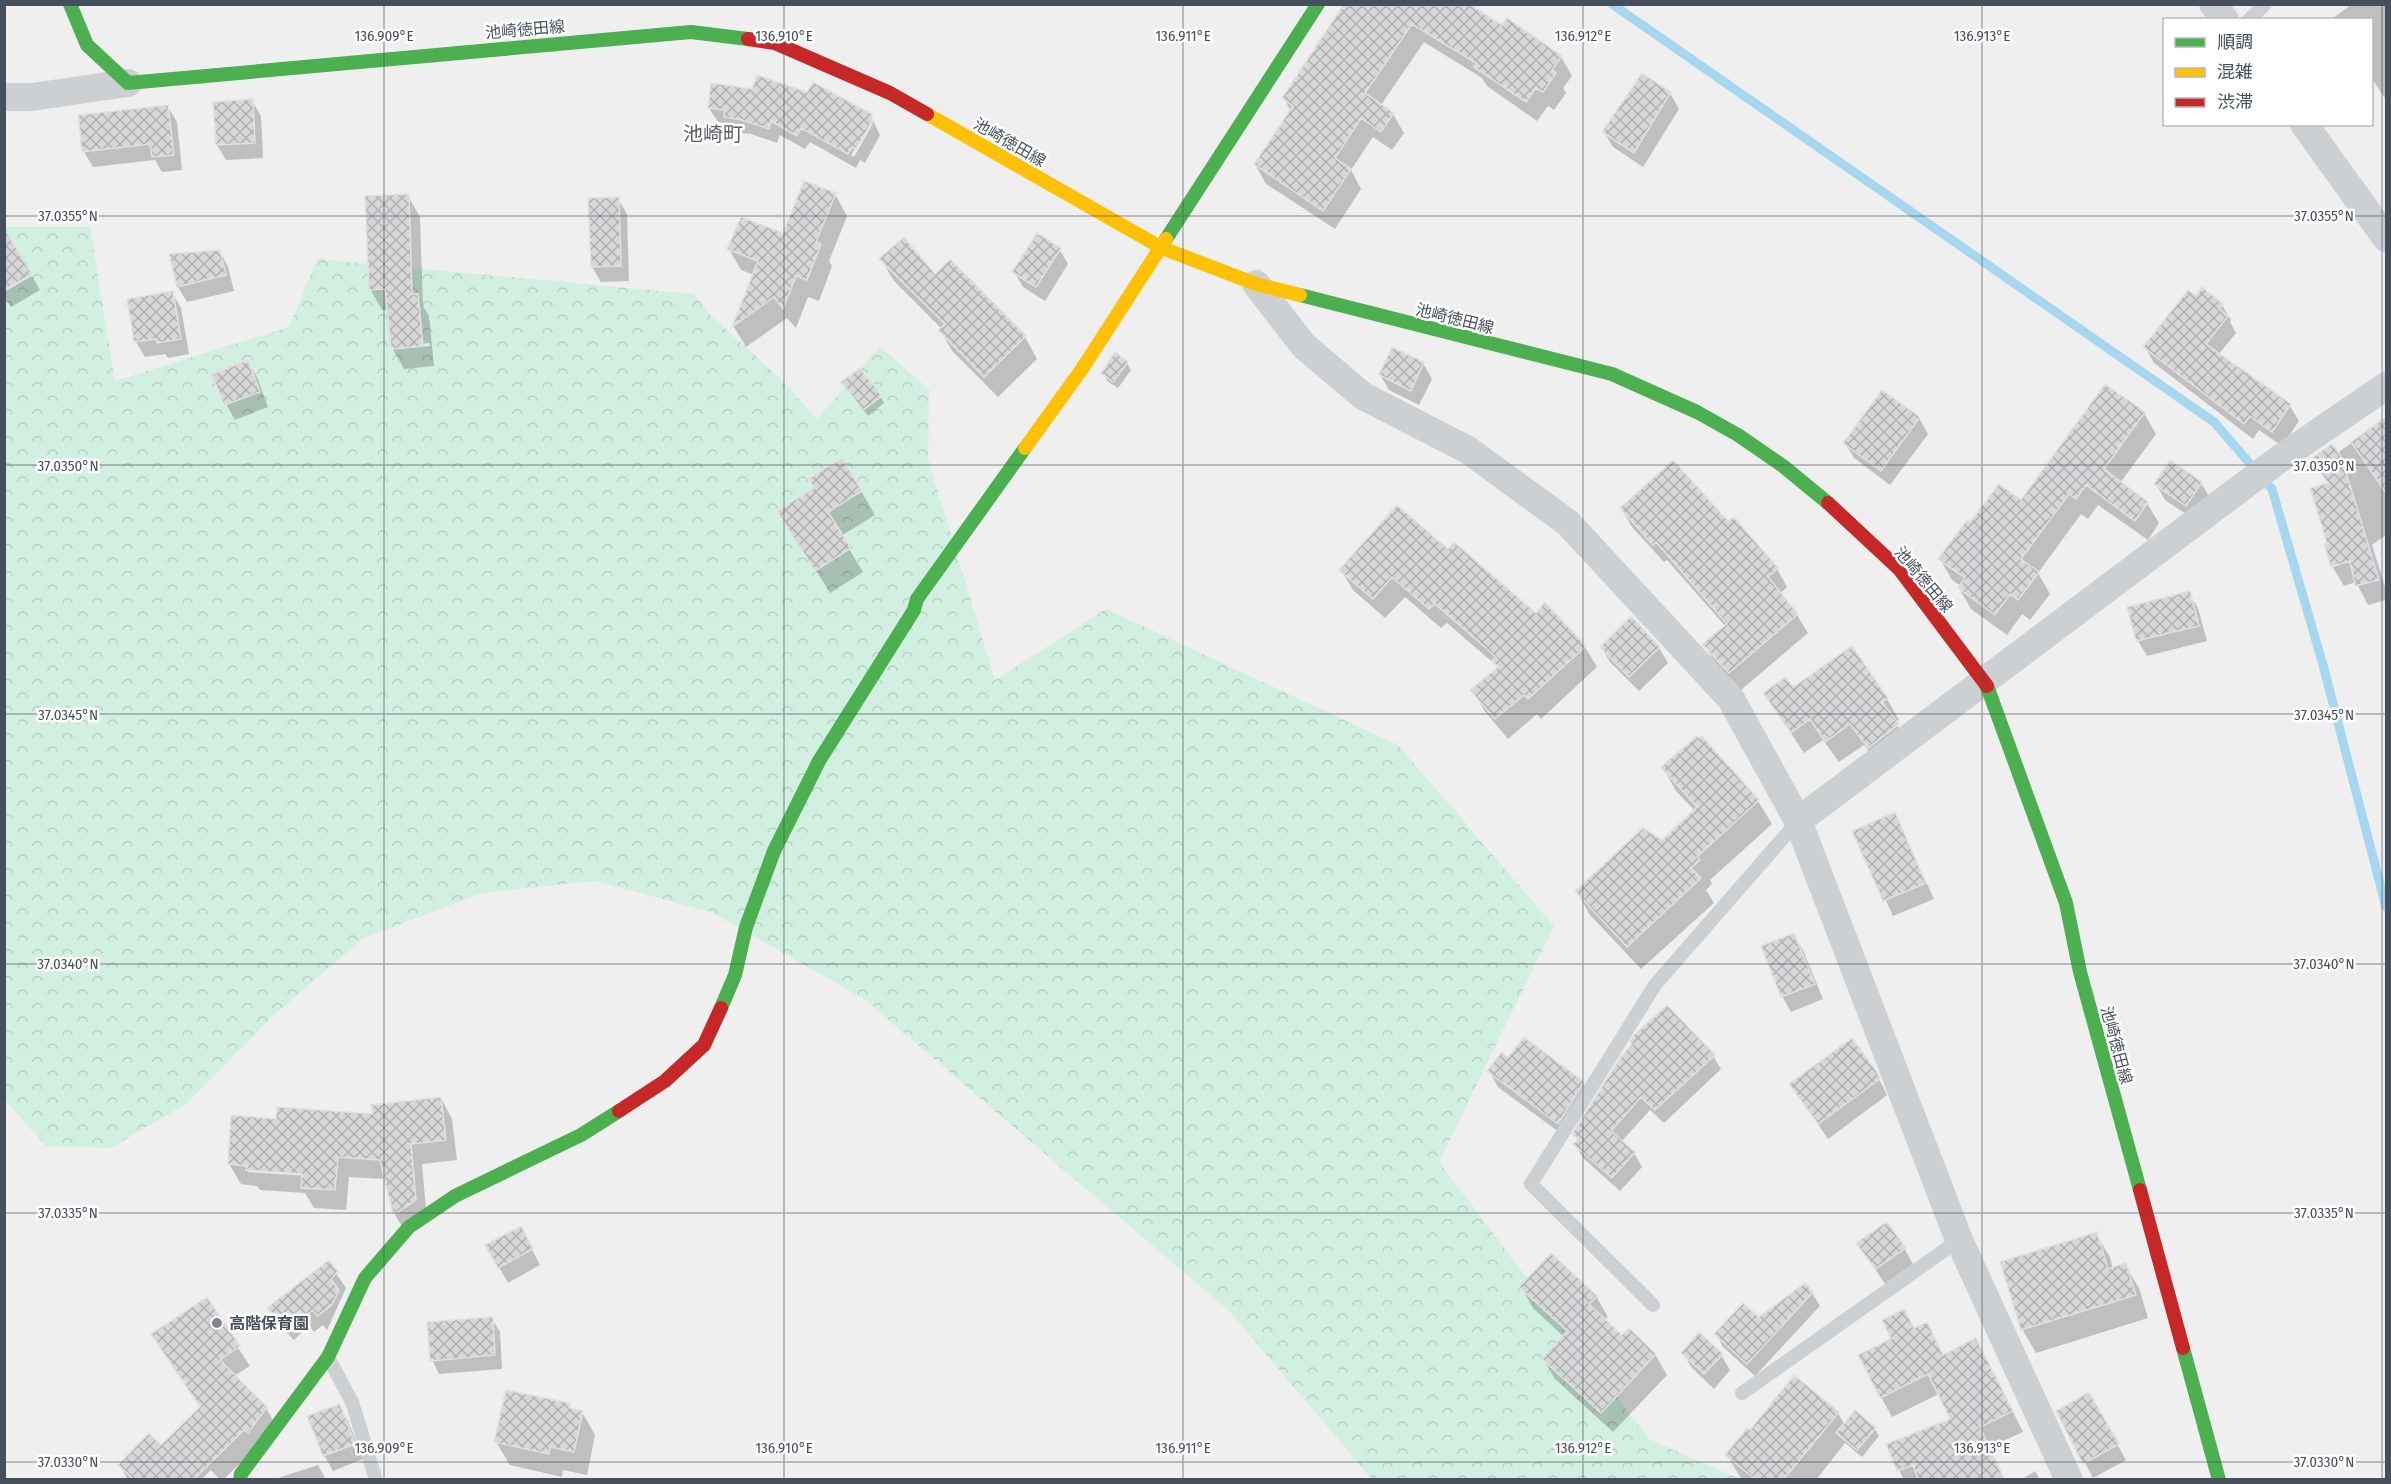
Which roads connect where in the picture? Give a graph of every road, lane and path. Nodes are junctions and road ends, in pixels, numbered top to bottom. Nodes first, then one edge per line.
1 (70, 4) edge
2 (1318, 4) edge
3 (2213, 4) edge
4 (2265, 4) edge
5 (2224, 18) edge
6 (2251, 18) edge
7 (128, 82) junction
8 (4, 98) edge
9 (2305, 126) edge
10 (2386, 238) edge
11 (1162, 248) junction
12 (1256, 284) junction
13 (2386, 386) edge
14 (1985, 681) junction
15 (1798, 821) junction
16 (1959, 1240) junction
17 (1653, 1305) dead end
18 (328, 1357) junction
19 (1742, 1393) dead end
20 (240, 1479) edge
21 (376, 1479) edge
22 (2069, 1479) edge
23 (2219, 1479) edge

1 - 7 main road
2 - 11 main road
3 - 5 street
4 - 6 lane
7 - 8 street
7 - 11 main road, 池崎徳田線
9 - 10 street
11 - 12 main road, 池崎徳田線
11 - 18 main road
12 - 14 main road, 池崎徳田線
12 - 15 street
13 - 14 street
14 - 15 street
14 - 23 main road, 池崎徳田線
15 - 16 street
15 - 17 lane
16 - 19 lane
16 - 22 street
18 - 20 main road
18 - 21 lane

